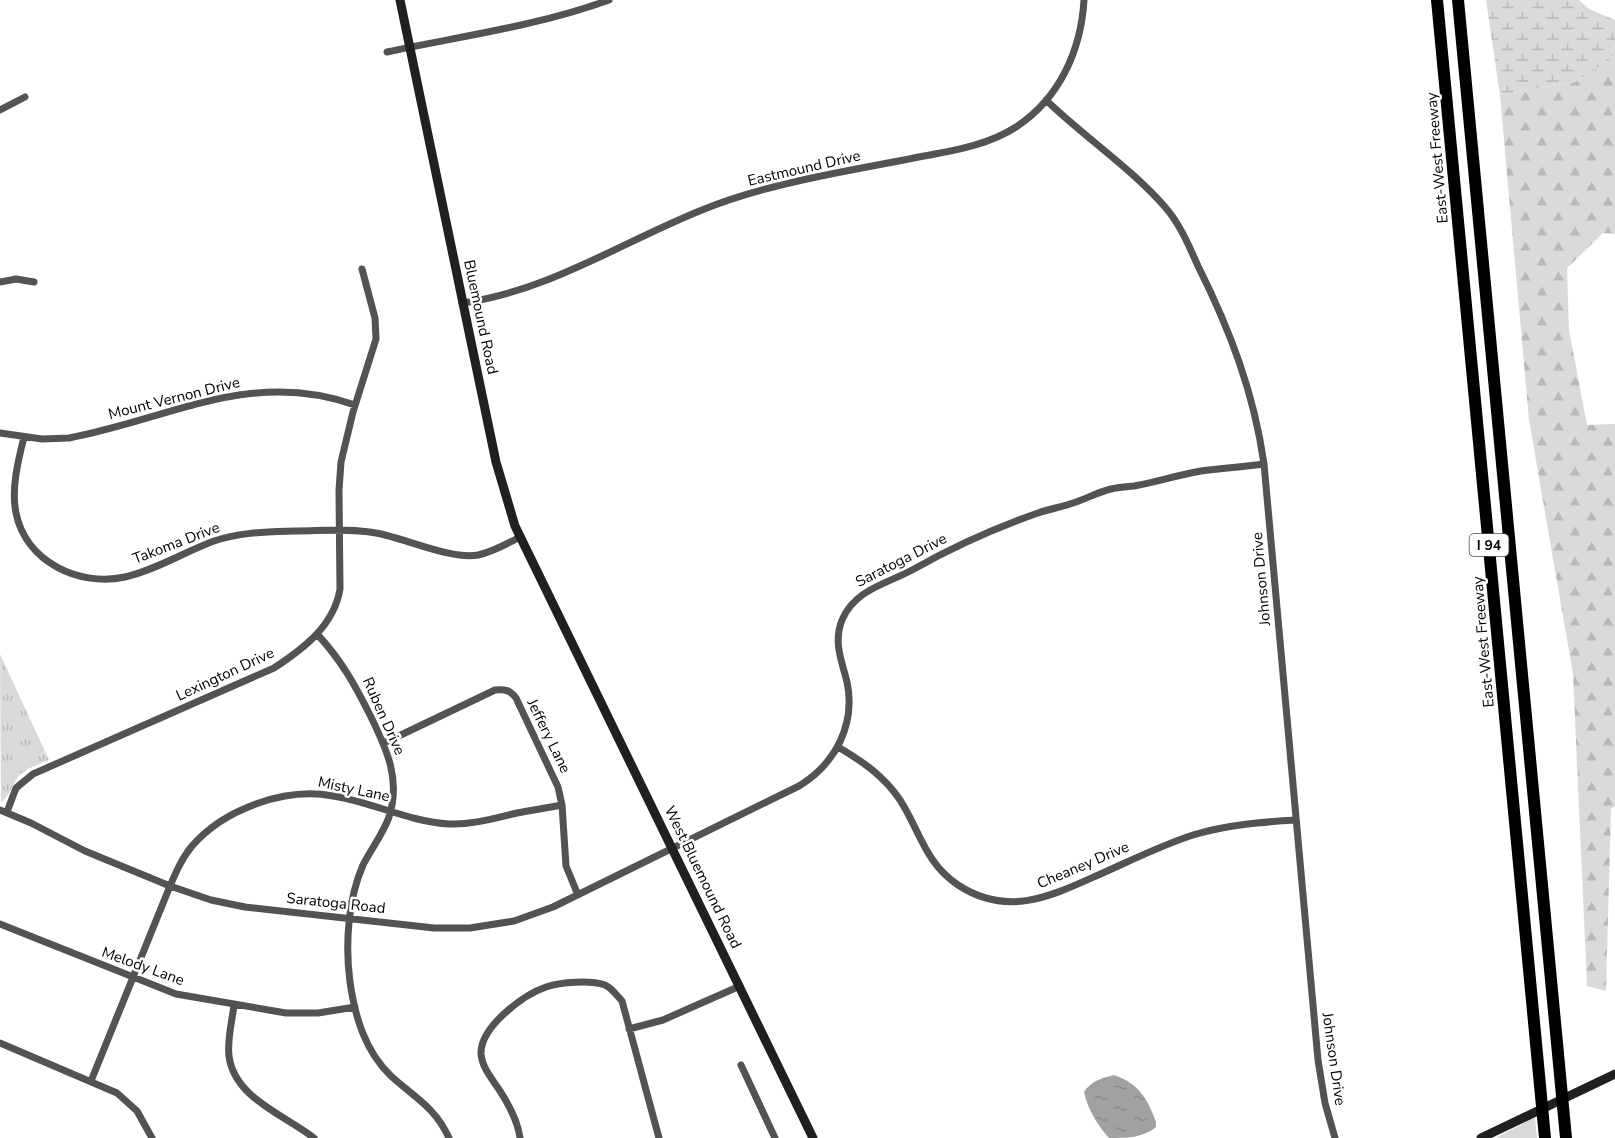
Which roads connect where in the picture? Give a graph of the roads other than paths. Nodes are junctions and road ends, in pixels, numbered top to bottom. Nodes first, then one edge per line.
1 (400, 0) edge
2 (609, 0) edge
3 (1084, 0) edge
4 (1437, 0) edge
5 (1458, 0) edge
6 (410, 47) junction
7 (387, 52) dead end
8 (25, 98) dead end
9 (1046, 100) junction
10 (0, 110) edge
11 (362, 269) dead end
12 (0, 282) edge
13 (34, 282) dead end
14 (462, 303) junction
15 (355, 405) junction
16 (0, 433) edge
17 (24, 437) junction
18 (1264, 464) junction
19 (339, 531) junction
20 (520, 537) junction
21 (565, 630) joint
22 (316, 634) junction
23 (384, 743) junction
24 (838, 747) junction
25 (562, 806) junction
26 (3, 811) edge
27 (390, 811) junction
28 (1296, 820) junction
29 (672, 849) junction
30 (170, 886) junction
31 (578, 895) junction
32 (351, 919) junction
33 (0, 924) edge
34 (132, 978) junction
35 (740, 986) junction
36 (234, 1005) junction
37 (355, 1007) junction
38 (629, 1029) junction
39 (0, 1043) edge
40 (741, 1065) dead end
41 (1615, 1074) edge
42 (91, 1081) junction
43 (1332, 1126) junction
44 (1545, 1133) edge
45 (152, 1138) edge
46 (314, 1138) edge
47 (449, 1138) edge
48 (520, 1138) edge
49 (658, 1138) edge
50 (775, 1138) edge
51 (813, 1138) edge
52 (1335, 1138) edge
53 (1341, 1138) edge
54 (1481, 1138) edge
55 (1566, 1138) edge

1 - 6 main road, Bluemound Road
2 - 6 street
3 - 9 street, Eastmound Drive
4 - 44 highway, East-West Freeway / I 94
5 - 55 highway, I 94
6 - 7 street
6 - 14 main road, Bluemound Road
8 - 10 street
9 - 14 street, Eastmound Drive
9 - 18 street, Johnson Drive
11 - 15 street, Lexington Drive
12 - 13 street
14 - 20 main road, Bluemound Road
15 - 17 street, Mount Vernon Drive
15 - 19 street, Lexington Drive
16 - 17 street, Mount Vernon Drive
17 - 19 street, Takoma Drive
18 - 24 street, Saratoga Drive
18 - 28 street, Johnson Drive
19 - 20 street, Takoma Drive
19 - 22 street, Lexington Drive
20 - 21 main road, Bluemound Road
21 - 29 main road, West Bluemound Road
22 - 23 street, Ruben Drive
22 - 26 street, Lexington Drive
23 - 25 street, Jeffery Lane
23 - 27 street, Ruben Drive
24 - 28 street, Cheaney Drive
24 - 29 street, Saratoga Drive
25 - 27 street, Misty Lane
25 - 31 street, Jeffery Lane
26 - 30 street, Saratoga Road
27 - 30 street, Misty Lane
27 - 32 street, Ruben Drive
28 - 43 street, Johnson Drive
29 - 31 street, Saratoga Road
29 - 35 main road, West Bluemound Road
30 - 32 street, Saratoga Road
30 - 34 street, Misty Lane
31 - 32 street, Saratoga Road
32 - 37 street, Ruben Drive
33 - 34 street, Melody Lane
34 - 36 street, Melody Lane
34 - 42 street, Misty Lane
35 - 38 street
35 - 51 main road, West Bluemound Road
36 - 37 street, Melody Lane
36 - 46 street
37 - 47 street, Ruben Drive
38 - 48 street
38 - 49 street
39 - 42 street
40 - 50 street
41 - 54 main road
42 - 45 street
43 - 52 street, Johnson Drive
43 - 53 street, Johnson Drive

